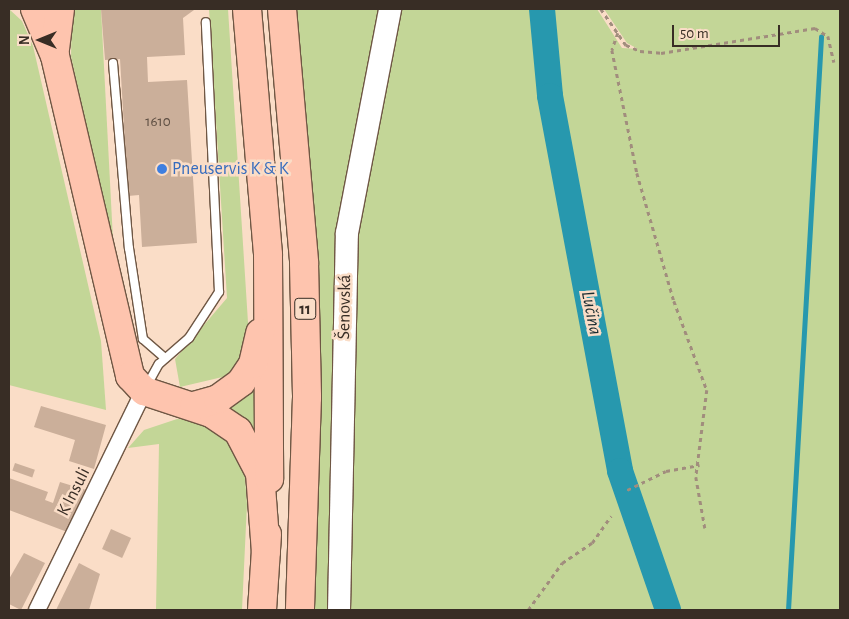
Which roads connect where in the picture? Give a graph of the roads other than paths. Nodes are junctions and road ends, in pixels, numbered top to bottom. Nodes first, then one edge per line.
1 (35, 9) edge
2 (60, 9) edge
3 (247, 9) edge
4 (282, 9) edge
5 (390, 9) edge
6 (206, 22) dead end
7 (55, 56) junction
8 (113, 63) dead end
9 (268, 255) junction
10 (165, 358) junction
11 (144, 392) junction
12 (194, 406) junction
13 (266, 552) junction
14 (36, 610) edge
15 (262, 610) edge
16 (300, 610) edge
17 (338, 610) edge

1 - 7 highway
2 - 7 highway
3 - 9 highway, 11
4 - 16 highway, 11
5 - 17 main road, Šenovská
6 - 10 lane
7 - 11 highway
8 - 10 lane
9 - 12 highway
9 - 13 highway, 11
10 - 11 lane
11 - 12 highway
11 - 14 street, K Insuli
12 - 13 highway
13 - 15 highway, 11

